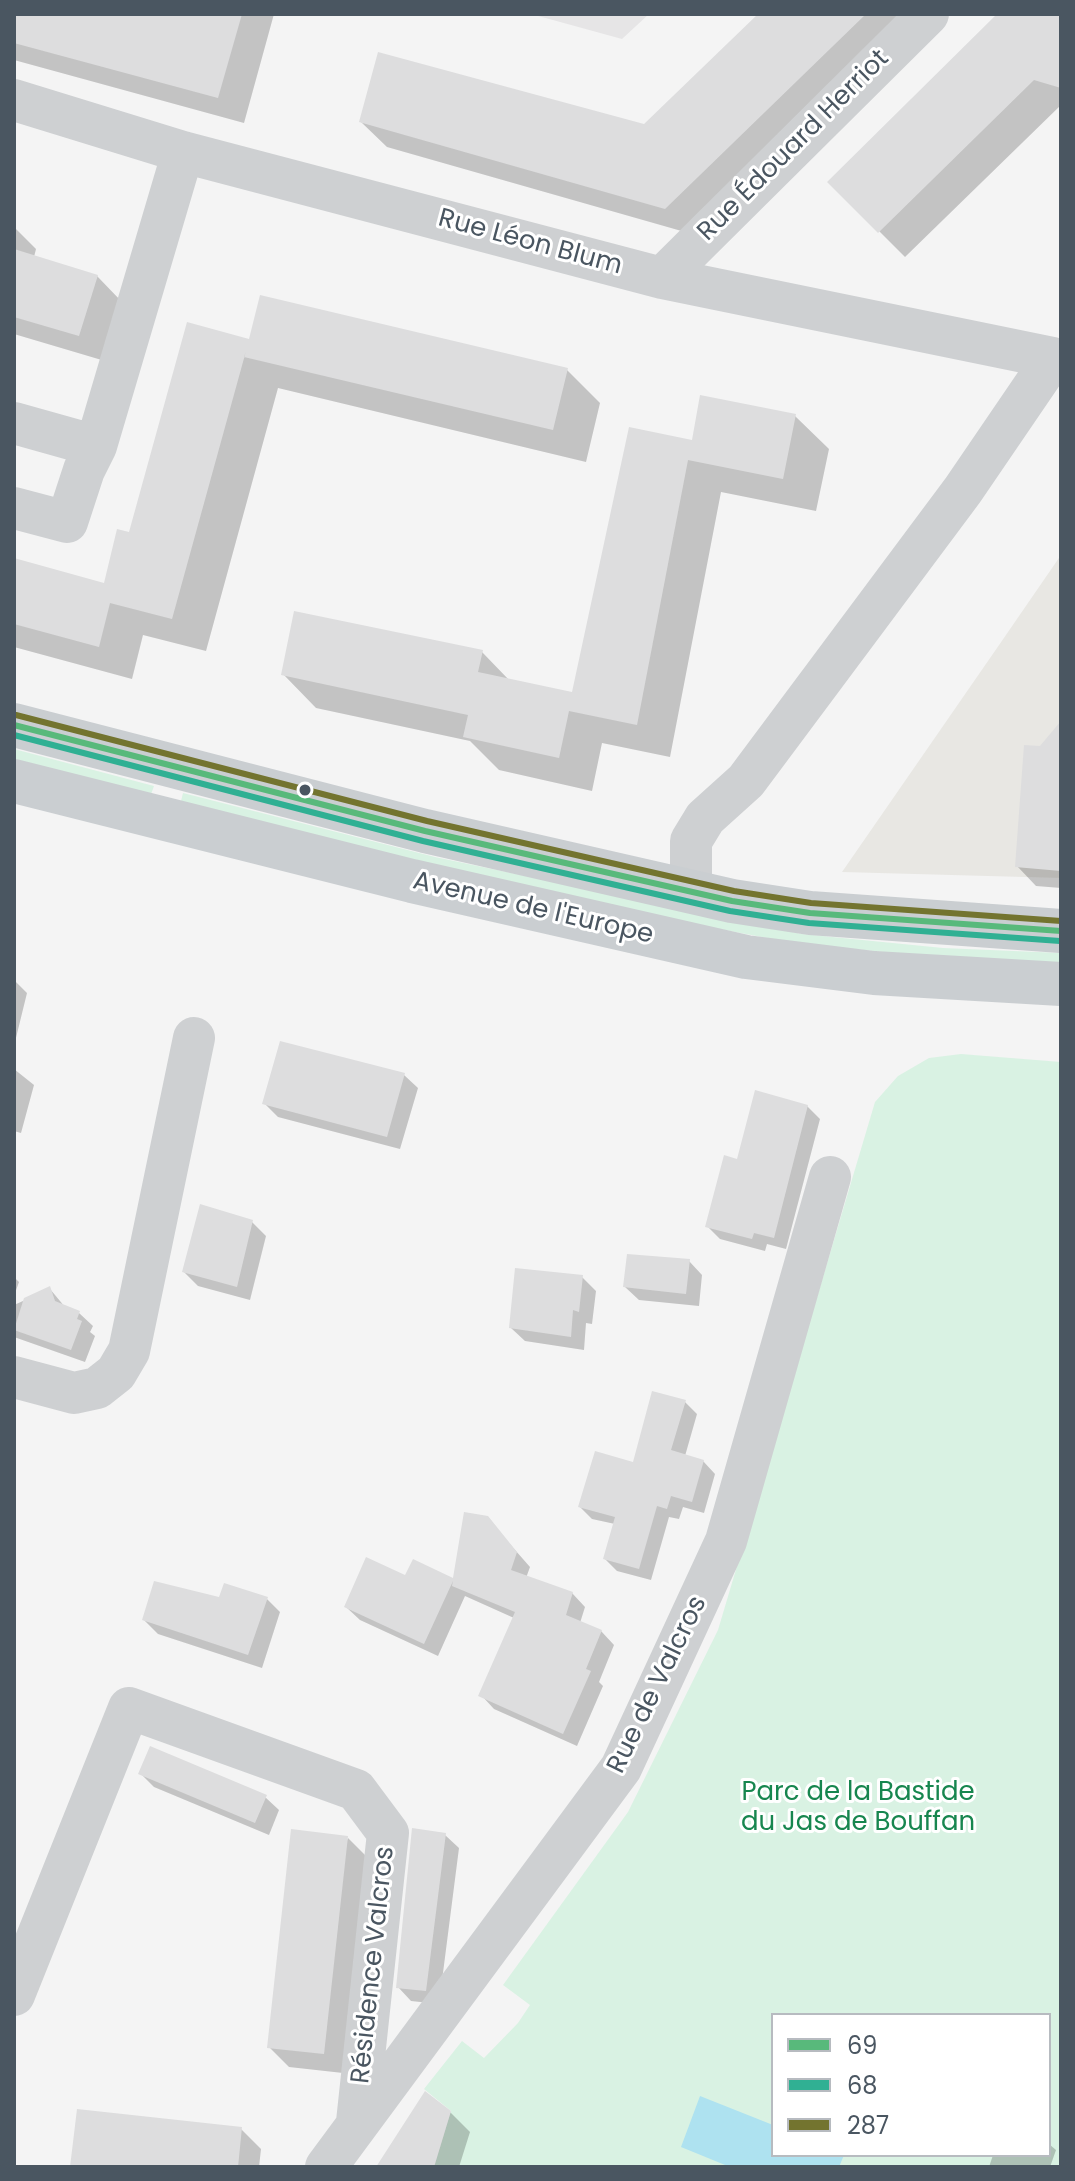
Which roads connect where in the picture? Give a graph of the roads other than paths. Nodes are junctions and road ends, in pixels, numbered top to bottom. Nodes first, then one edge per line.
1 (928, 14) edge
2 (14, 100) edge
3 (183, 152) junction
4 (662, 278) junction
5 (14, 423) edge
6 (96, 446) junction
7 (14, 508) edge
8 (14, 725) edge
9 (14, 781) edge
10 (691, 892) junction
11 (1061, 931) edge
12 (1061, 984) edge
13 (194, 1038) dead end
14 (830, 1177) dead end
15 (14, 1377) edge
16 (14, 1995) edge
17 (369, 2109) junction
18 (326, 2167) edge

1 - 4 street, Rue Édouard Herriot
2 - 3 street, Rue Léon Blum
3 - 4 street, Rue Léon Blum
3 - 6 street
4 - 10 street, Rue Léon Blum
5 - 6 street
6 - 7 street
8 - 10 main road, Avenue de l'Europe
9 - 12 main road, Avenue de l'Europe
10 - 11 main road, Avenue de l'Europe
13 - 15 street
14 - 17 street, Rue de Valcros
16 - 17 street, Résidence Valcros
17 - 18 street, Rue de Valcros

